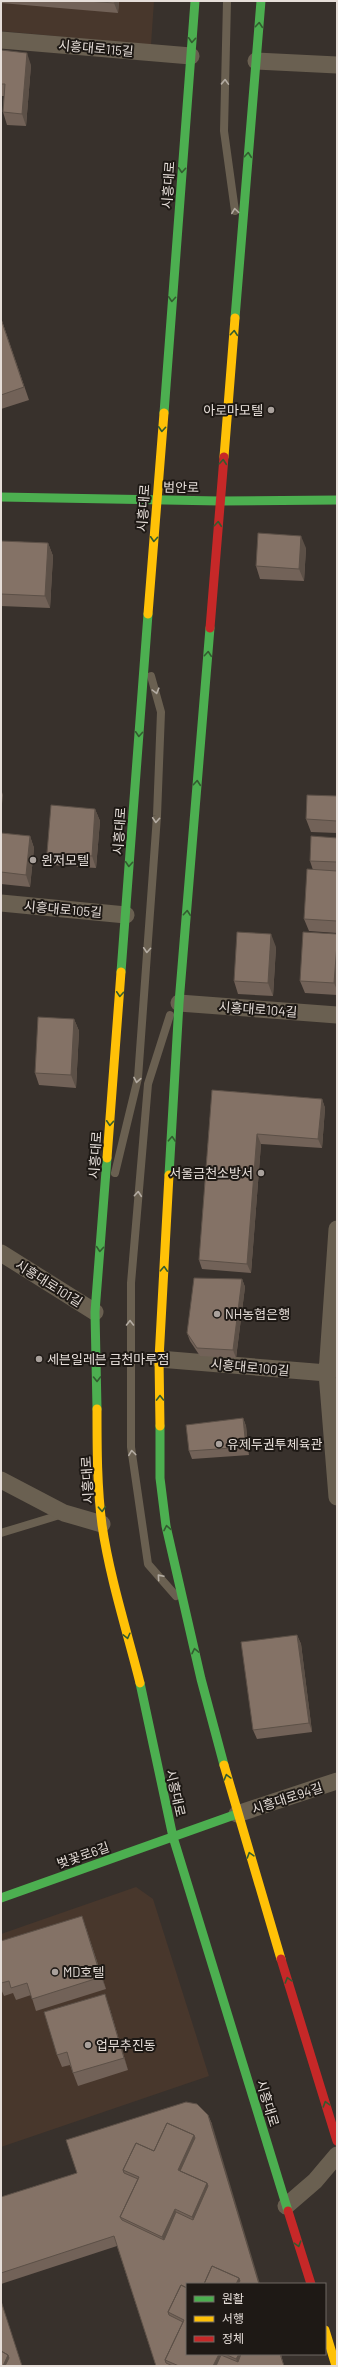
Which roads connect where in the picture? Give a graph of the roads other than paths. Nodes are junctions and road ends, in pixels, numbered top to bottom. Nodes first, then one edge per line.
1 (195, 1) edge
2 (227, 1) edge
3 (261, 1) edge
4 (1, 40) edge
5 (191, 56) junction
6 (256, 61) junction
7 (337, 65) edge
8 (240, 250) junction
9 (1, 498) edge
10 (157, 500) junction
11 (337, 500) edge
12 (220, 501) junction
13 (145, 654) junction
14 (1, 903) edge
15 (126, 915) junction
16 (181, 980) junction
17 (179, 1003) junction
18 (337, 1015) edge
19 (103, 1210) junction
20 (337, 1228) edge
21 (2, 1255) edge
22 (95, 1312) junction
23 (159, 1360) junction
24 (332, 1369) edge
25 (1, 1480) edge
26 (337, 1497) edge
27 (64, 1513) junction
28 (102, 1524) junction
29 (1, 1533) edge
30 (185, 1607) junction
31 (337, 1782) edge
32 (237, 1814) junction
33 (173, 1837) junction
34 (1, 1898) edge
35 (337, 2141) edge
36 (337, 2155) edge
37 (286, 2206) junction
38 (311, 2283) edge
39 (326, 2333) edge
40 (336, 2366) edge

1 -> 5 main road, 시흥대로
8 -> 2 lane
6 -> 3 main road
4 - 5 street, 시흥대로115길
5 -> 10 main road, 시흥대로
6 - 7 street
8 -> 6 main road
12 -> 8 main road
9 - 10 main road, 범안로
10 - 12 main road, 범안로
10 -> 13 main road, 시흥대로
11 - 12 main road, 범안로
16 -> 12 main road
13 -> 15 main road, 시흥대로
13 -> 19 lane
14 - 15 street, 시흥대로105길
15 -> 19 main road, 시흥대로
16 - 17 main road
30 -> 16 lane
17 - 18 street, 시흥대로104길
23 -> 17 main road
19 -> 22 main road, 시흥대로
20 - 24 street
21 - 22 street, 시흥대로101길
22 -> 28 main road, 시흥대로
23 - 24 street, 시흥대로100길
30 -> 23 main road
24 - 26 street
25 - 27 street
27 - 28 street
27 - 29 lane
28 -> 33 main road, 시흥대로
32 -> 30 main road
31 - 32 street, 시흥대로94길
32 - 33 main road, 벚꽃로6길
35 -> 32 main road
33 - 34 main road, 벚꽃로6길
33 - 37 main road, 시흥대로
36 - 37 street
37 -> 38 main road, 시흥대로
39 - 40 main road

